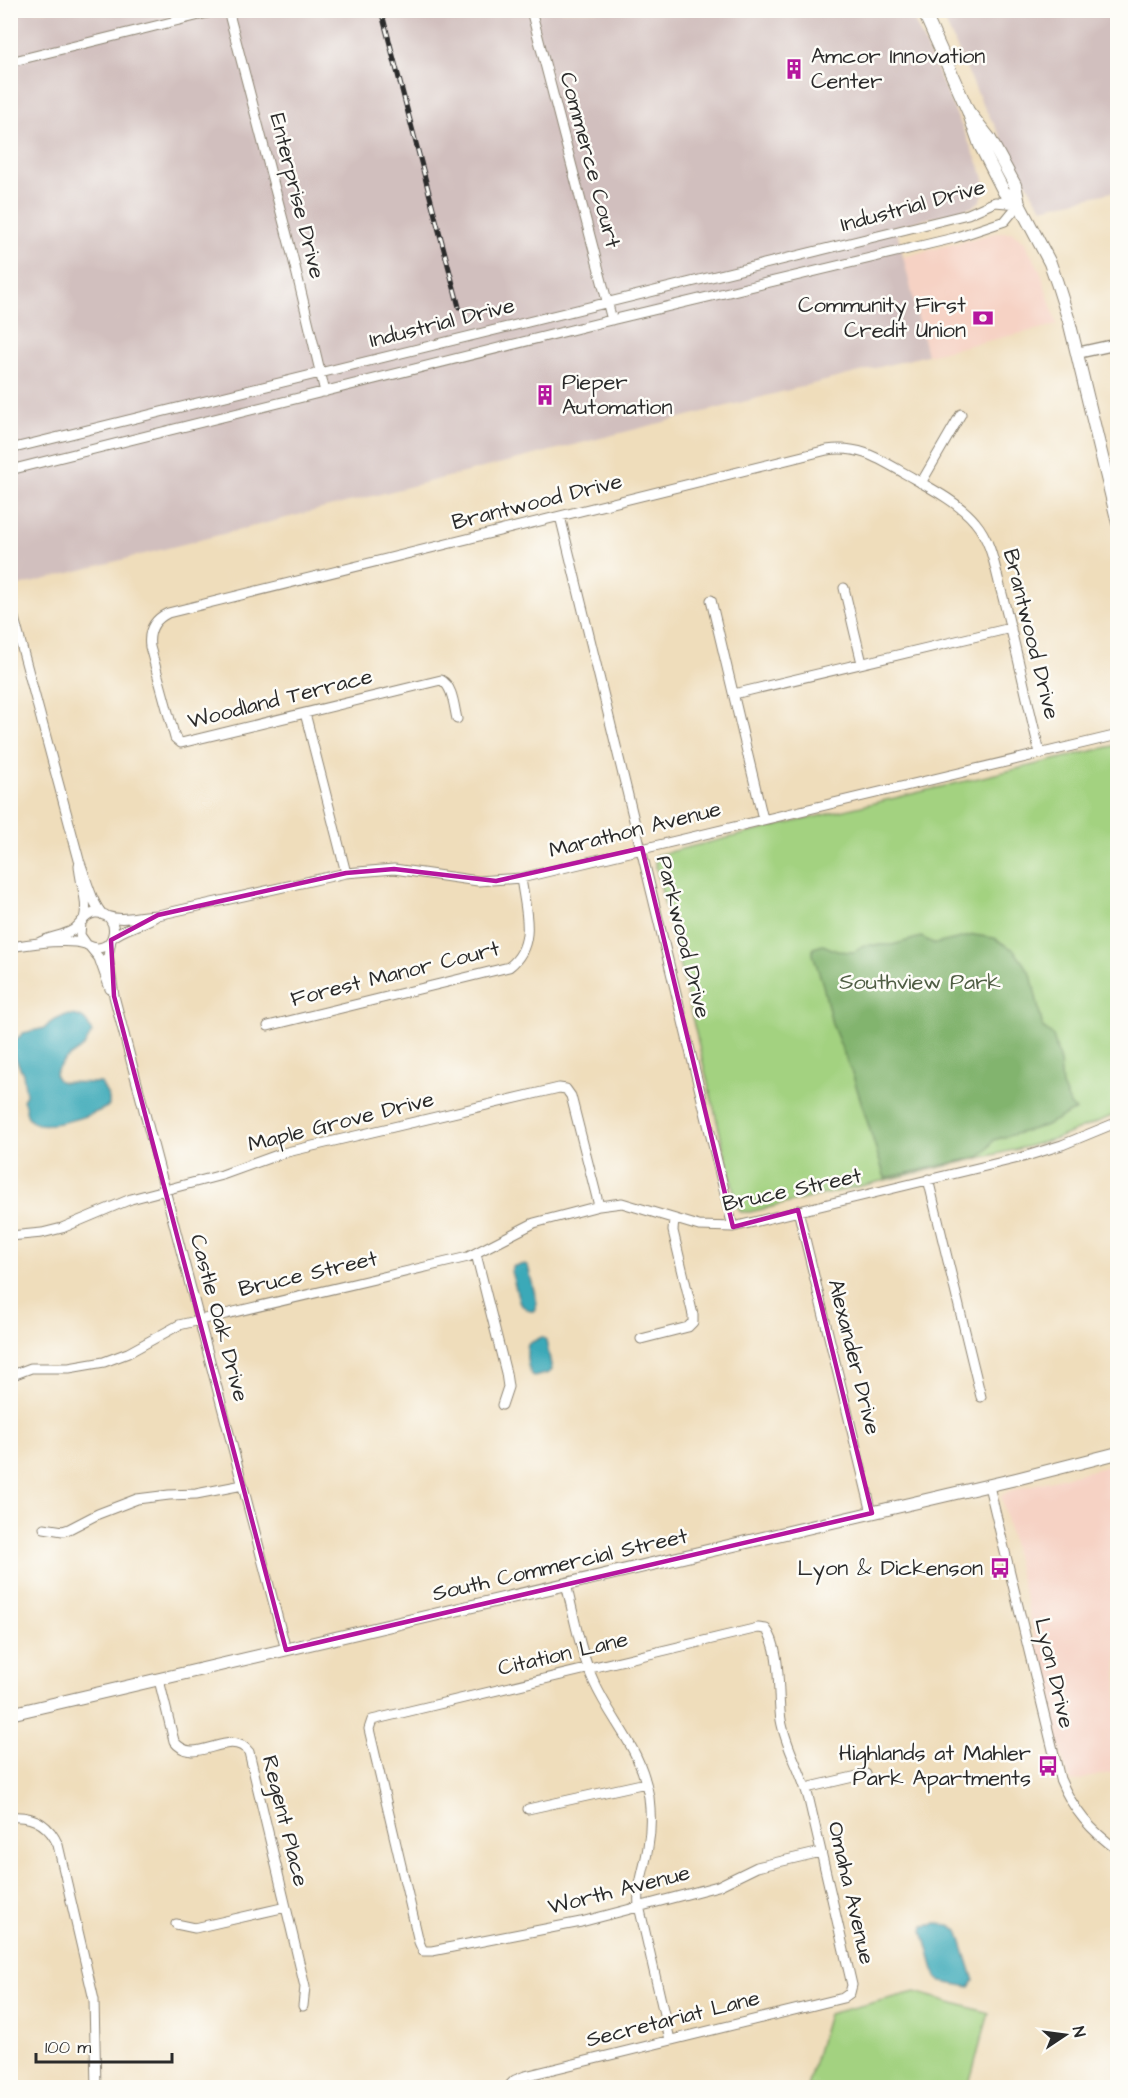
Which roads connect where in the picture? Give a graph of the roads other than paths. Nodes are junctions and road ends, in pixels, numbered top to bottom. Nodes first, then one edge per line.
1 (220, 10) edge
2 (228, 10) edge
3 (531, 10) edge
4 (922, 10) edge
5 (10, 62) edge
6 (1019, 204) junction
7 (606, 302) junction
8 (612, 320) junction
9 (1118, 344) edge
10 (1077, 353) junction
11 (320, 373) junction
12 (325, 392) junction
13 (961, 414) dead end
14 (10, 449) edge
15 (10, 470) edge
16 (921, 483) junction
17 (560, 516) junction
18 (1118, 523) edge
19 (844, 588) dead end
20 (711, 600) dead end
21 (10, 603) edge
22 (159, 618) joint
23 (1011, 628) junction
24 (862, 663) junction
25 (734, 694) junction
26 (305, 713) junction
27 (457, 719) dead end
28 (1118, 735) edge
29 (1040, 753) junction
30 (763, 819) junction
31 (642, 848) junction
32 (79, 860) junction
33 (346, 873) junction
34 (521, 878) junction
35 (104, 915) junction
36 (158, 915) junction
37 (82, 921) junction
38 (112, 939) junction
39 (38, 943) junction
40 (88, 946) junction
41 (10, 947) edge
42 (114, 996) junction
43 (268, 1026) dead end
44 (1118, 1122) edge
45 (928, 1179) junction
46 (165, 1189) junction
47 (599, 1206) junction
48 (798, 1210) junction
49 (674, 1220) junction
50 (733, 1227) junction
51 (10, 1236) edge
52 (476, 1254) junction
53 (198, 1320) junction
54 (641, 1339) dead end
55 (10, 1376) edge
56 (981, 1397) dead end
57 (502, 1405) dead end
58 (1118, 1453) edge
59 (243, 1485) junction
60 (989, 1486) junction
61 (872, 1513) junction
62 (44, 1528) dead end
63 (566, 1584) junction
64 (766, 1629) joint
65 (286, 1650) junction
66 (588, 1669) junction
67 (159, 1680) junction
68 (10, 1714) edge
69 (867, 1773) dead end
70 (646, 1783) junction
71 (806, 1788) junction
72 (528, 1809) dead end
73 (10, 1817) edge
74 (1118, 1850) edge
75 (821, 1852) junction
76 (639, 1906) junction
77 (286, 1907) junction
78 (176, 1924) dead end
79 (423, 1951) joint
80 (850, 1993) joint
81 (303, 2006) dead end
82 (670, 2040) junction
83 (96, 2088) edge
84 (507, 2088) edge

1 - 5 street
2 - 11 street, Enterprise Drive
3 - 7 street, Commerce Court
4 - 6 main road
6 - 7 street, Industrial Drive
6 - 8 street, Industrial Drive
6 - 10 main road
7 - 8 street, Commerce Court
7 - 11 street, Industrial Drive
8 - 12 street, Industrial Drive
9 - 10 street
10 - 18 main road
11 - 12 street, Enterprise Drive
11 - 14 street, Industrial Drive
12 - 15 street, Industrial Drive
13 - 16 street
16 - 17 street, Brantwood Drive
16 - 23 street, Brantwood Drive
17 - 22 street, Brantwood Drive
17 - 31 street, Parkwood Drive
19 - 24 street
20 - 25 street
21 - 32 street
22 - 26 street, Woodland Terrace
23 - 24 street
23 - 29 street, Brantwood Drive
24 - 25 street
25 - 30 street
26 - 27 street, Woodland Terrace
26 - 33 street
28 - 29 street, Marathon Avenue
29 - 30 street, Marathon Avenue
30 - 31 street, Marathon Avenue
31 - 34 street, Marathon Avenue
31 - 50 street, Parkwood Drive
32 - 35 street
32 - 37 street
33 - 34 street, Marathon Avenue
33 - 36 street, Marathon Avenue
34 - 43 street, Forest Manor Court
35 - 36 street, Marathon Avenue
35 - 37 street
35 - 38 street
36 - 38 street, Marathon Avenue
37 - 39 street
37 - 40 street
38 - 40 street
38 - 42 street, Castle Oak Drive
39 - 40 street
39 - 41 street
40 - 42 street, Castle Oak Drive
42 - 46 street, Castle Oak Drive
44 - 45 street, Bruce Street
45 - 48 street, Bruce Street
45 - 56 street
46 - 47 street, Maple Grove Drive
46 - 51 street, Maple Grove Drive
46 - 53 street, Castle Oak Drive
47 - 49 street, Bruce Street
47 - 52 street, Bruce Street
48 - 50 street, Bruce Street
48 - 61 street, Alexander Drive
49 - 50 street, Bruce Street
49 - 54 street
52 - 53 street, Bruce Street
52 - 57 street
53 - 55 street, Bruce Street
53 - 59 street, Castle Oak Drive
58 - 60 main road, South Commercial Street
59 - 62 street
59 - 65 street, Castle Oak Drive
60 - 61 main road, South Commercial Street
60 - 74 street, Lyon Drive
61 - 63 main road, South Commercial Street
63 - 65 main road, South Commercial Street
63 - 66 street
64 - 66 street, Citation Lane
64 - 71 street, Omaha Avenue
65 - 67 main road, South Commercial Street
66 - 70 street
66 - 79 street, Citation Lane
67 - 68 main road, South Commercial Street
67 - 77 street, Regent Place
69 - 71 street
70 - 72 street
70 - 76 street
71 - 75 street, Omaha Avenue
73 - 83 street
75 - 76 street, Worth Avenue
75 - 80 street, Omaha Avenue
76 - 79 street, Worth Avenue
76 - 82 street
77 - 78 street
77 - 81 street, Regent Place
80 - 82 street, Secretariat Lane
82 - 84 street, Secretariat Lane

